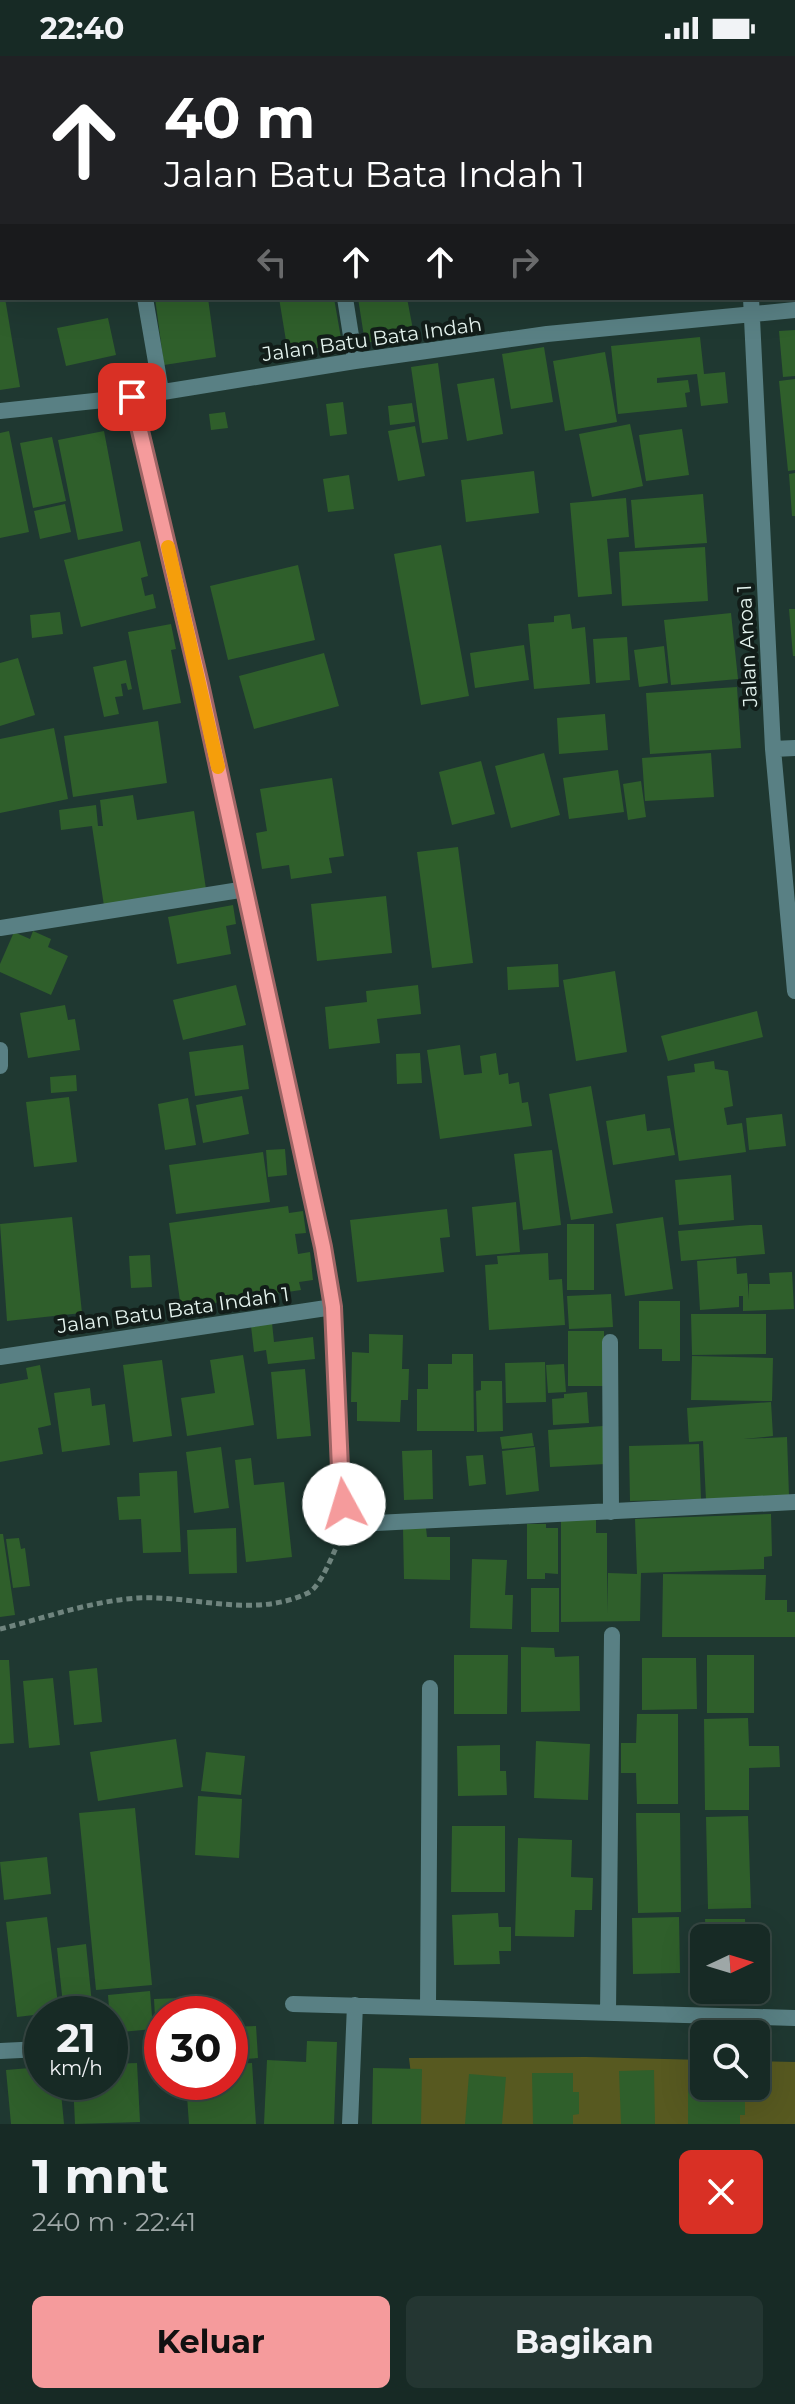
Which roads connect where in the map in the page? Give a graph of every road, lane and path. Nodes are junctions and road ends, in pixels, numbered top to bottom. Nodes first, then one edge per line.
1 (145, 300) edge
2 (345, 300) edge
3 (751, 306) edge
4 (795, 310) edge
5 (355, 361) junction
6 (161, 391) junction
7 (132, 397) junction
8 (0, 411) edge
9 (795, 748) edge
10 (773, 749) junction
11 (246, 889) junction
12 (0, 928) edge
13 (795, 991) edge
14 (0, 1050) edge
15 (0, 1066) edge
16 (333, 1307) junction
17 (610, 1342) dead end
18 (0, 1357) edge
19 (795, 1502) edge
20 (611, 1512) junction
21 (351, 1516) junction
22 (0, 1629) edge
23 (612, 1635) dead end
24 (430, 1688) dead end
25 (293, 2004) dead end
26 (355, 2005) junction
27 (428, 2007) junction
28 (608, 2013) junction
29 (795, 2018) edge
30 (24, 2050) edge
31 (0, 2051) edge
32 (350, 2124) edge

1 - 6 street
2 - 5 street
3 - 4 street, Jalan Batu Bata Indah
3 - 5 street, Jalan Batu Bata Indah
3 - 10 street, Jalan Anoa 1
5 - 6 street, Jalan Batu Bata Indah
6 - 7 street, Jalan Batu Bata Indah
7 - 8 street, Jalan Batu Bata Indah
7 - 11 street
9 - 10 street
10 - 13 street, Jalan Anoa 1
11 - 12 street
11 - 16 street
14 - 15 street
16 - 18 street, Jalan Batu Bata Indah 1
16 - 21 street
17 - 20 street
19 - 20 street
20 - 21 street
21 - 22 path
23 - 28 street
24 - 27 street
25 - 26 street
26 - 27 street
26 - 32 street
27 - 28 street
28 - 29 street
30 - 31 street

